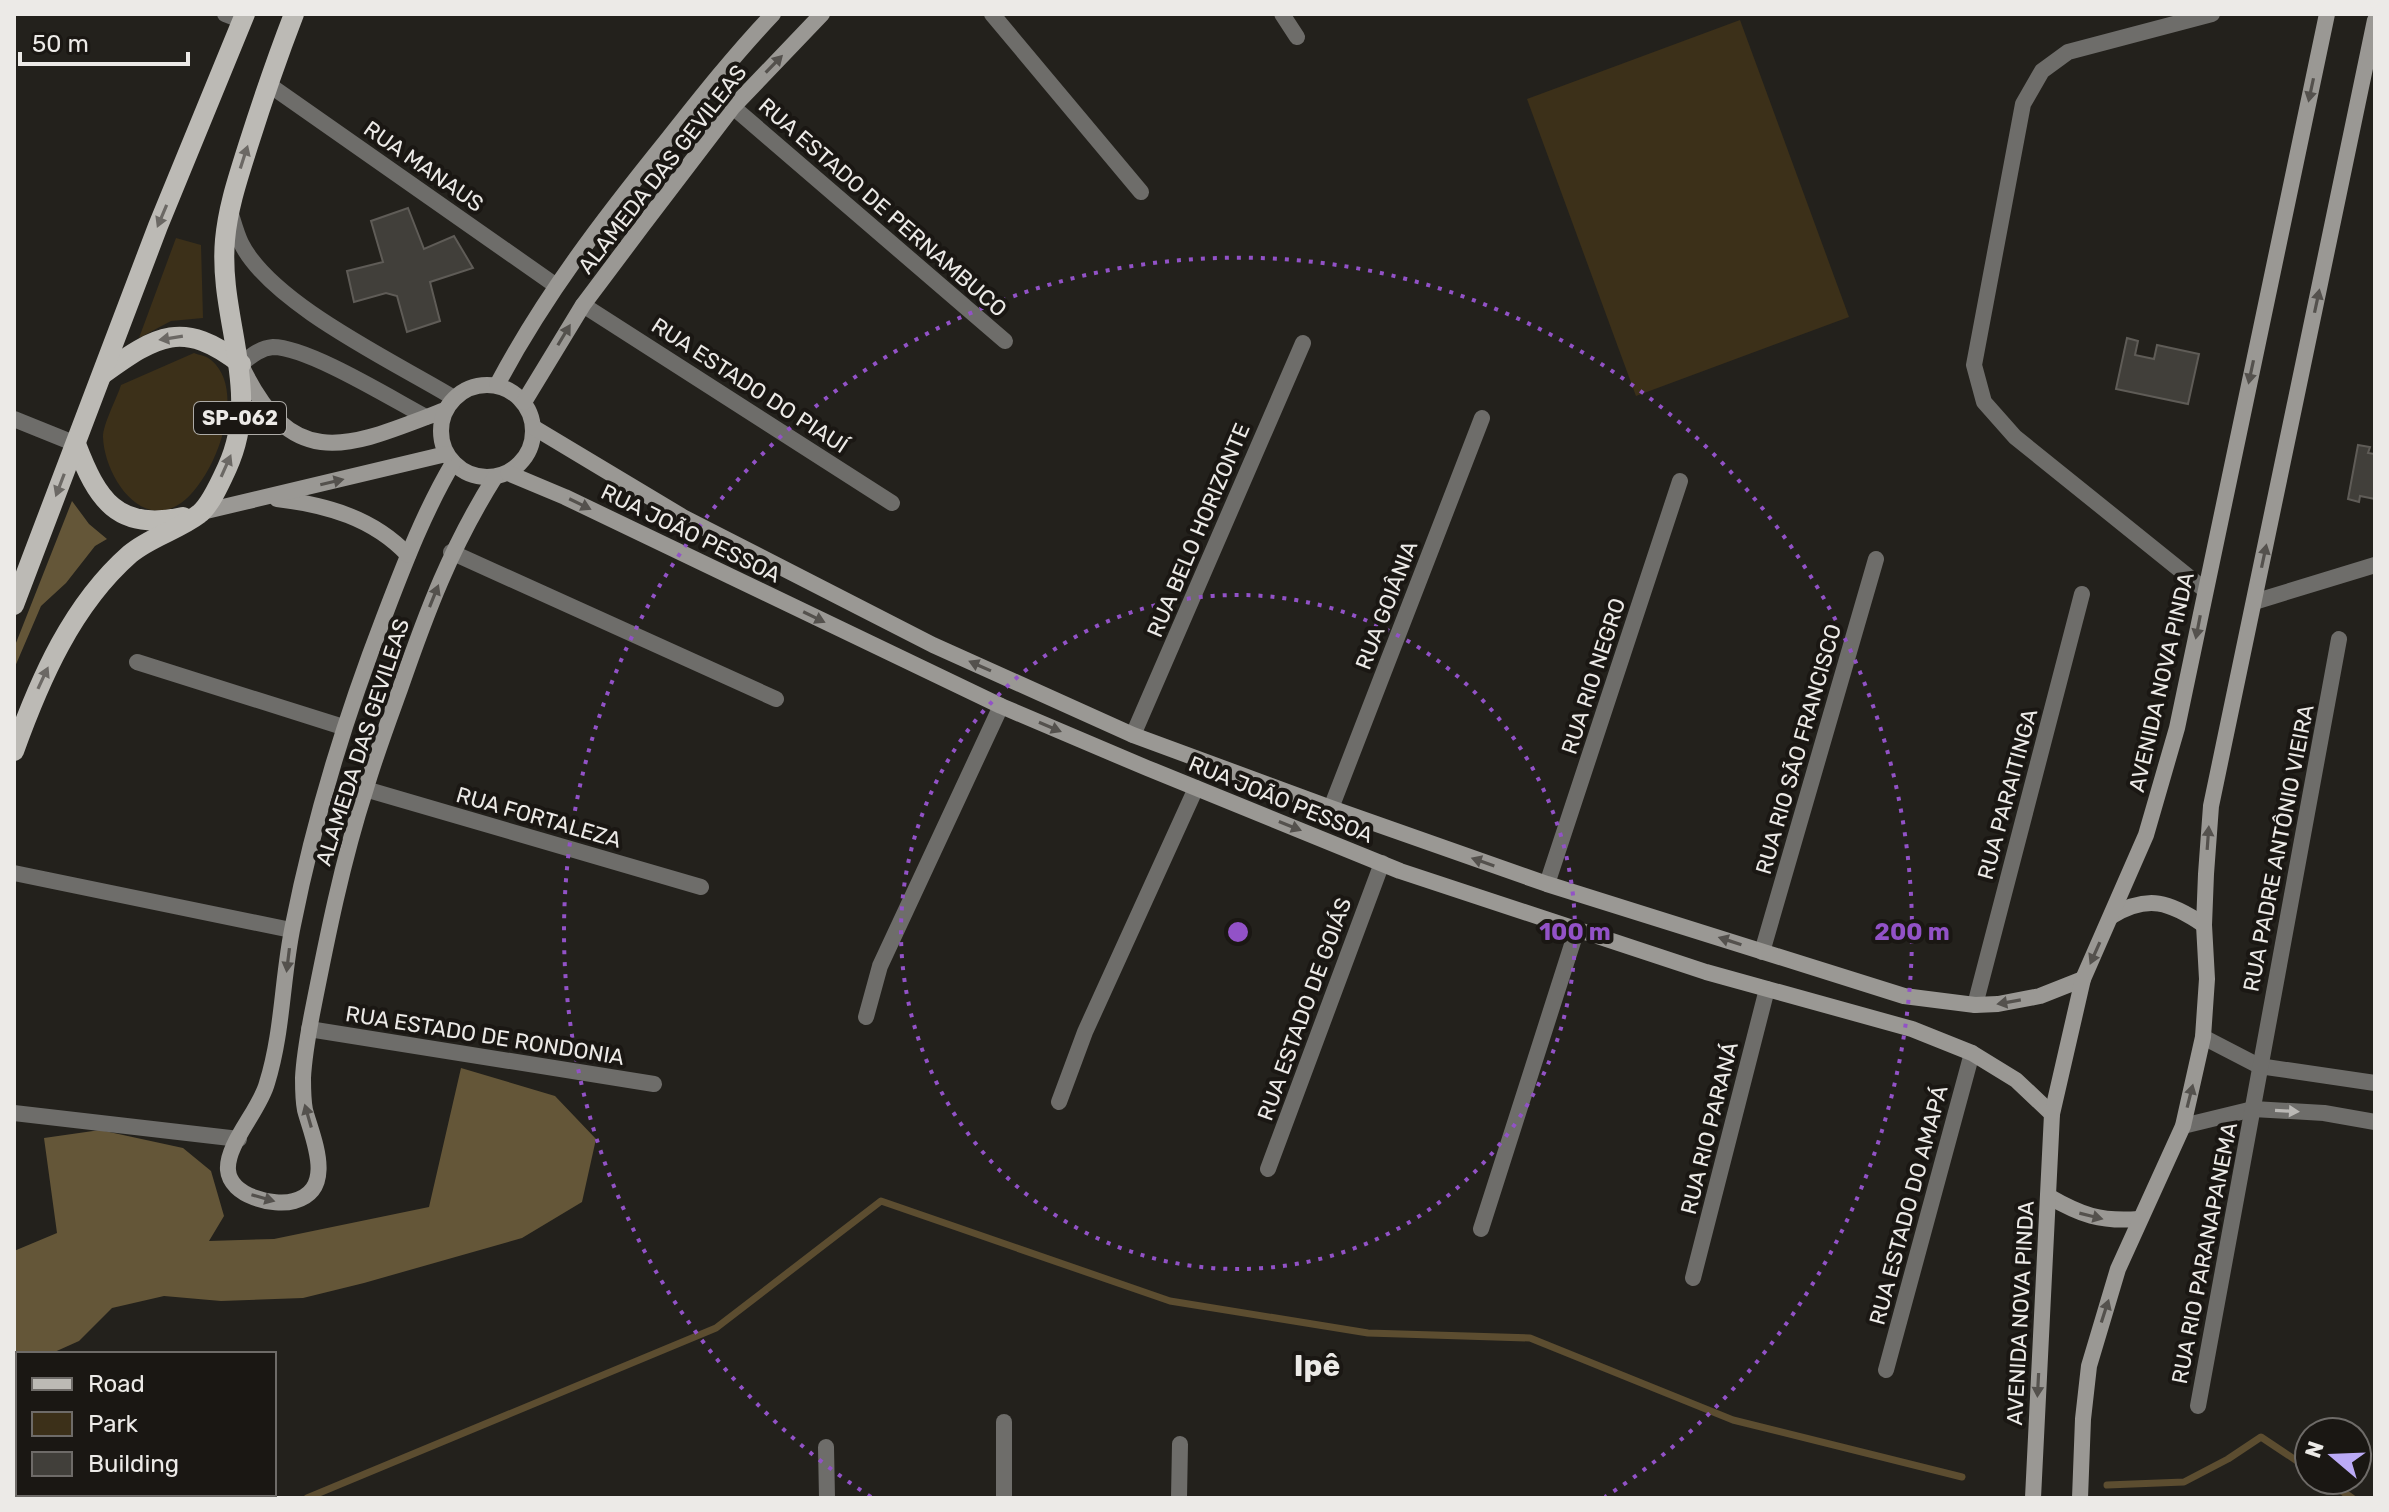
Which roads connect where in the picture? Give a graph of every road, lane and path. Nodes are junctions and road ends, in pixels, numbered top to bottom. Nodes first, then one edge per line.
1 (294, 14) edge
2 (773, 14) edge
3 (822, 14) edge
4 (992, 14) edge
5 (1282, 14) edge
6 (2212, 14) edge
7 (2327, 14) edge
8 (237, 16) edge
9 (2375, 20) edge
10 (1297, 37) dead end
11 (268, 84) junction
12 (733, 107) junction
13 (1141, 192) dead end
14 (229, 207) junction
15 (555, 285) junction
16 (583, 305) junction
17 (1005, 341) dead end
18 (1303, 343) dead end
19 (241, 364) junction
20 (103, 374) junction
21 (497, 385) junction
22 (524, 402) junction
23 (450, 404) junction
24 (426, 417) junction
25 (1482, 418) dead end
26 (14, 419) edge
27 (533, 427) junction
28 (76, 444) junction
29 (449, 459) junction
30 (502, 475) junction
31 (1680, 481) dead end
32 (263, 498) junction
33 (892, 503) dead end
34 (202, 512) junction
35 (451, 552) junction
36 (408, 555) junction
37 (1876, 559) dead end
38 (2375, 565) edge
39 (2205, 590) junction
40 (2082, 594) dead end
41 (2254, 602) junction
42 (14, 605) edge
43 (2339, 639) dead end
44 (137, 662) dead end
45 (776, 699) dead end
46 (1001, 706) junction
47 (343, 727) junction
48 (1133, 735) junction
49 (14, 751) edge
50 (1196, 788) junction
51 (365, 789) junction
52 (1331, 808) junction
53 (1382, 863) junction
54 (14, 873) edge
55 (1547, 884) junction
56 (701, 887) dead end
57 (2112, 916) junction
58 (2204, 925) junction
59 (1577, 929) junction
60 (291, 930) junction
61 (1762, 952) junction
62 (2083, 979) junction
63 (1767, 989) junction
64 (1975, 1005) junction
65 (866, 1017) dead end
66 (309, 1029) junction
67 (2203, 1037) junction
68 (1972, 1053) junction
69 (2259, 1066) junction
70 (2375, 1083) edge
71 (654, 1084) dead end
72 (1059, 1102) dead end
73 (2253, 1109) junction
74 (14, 1113) edge
75 (2052, 1114) junction
76 (2375, 1122) edge
77 (2183, 1126) junction
78 (239, 1139) junction
79 (1268, 1169) dead end
80 (2048, 1196) junction
81 (2139, 1219) junction
82 (1481, 1229) dead end
83 (1693, 1278) dead end
84 (1886, 1370) dead end
85 (2198, 1406) dead end
86 (1004, 1422) dead end
87 (1180, 1444) dead end
88 (826, 1447) dead end
89 (827, 1498) edge
90 (1004, 1498) edge
91 (1179, 1498) edge
92 (2033, 1498) edge
93 (2080, 1498) edge

1 - 11 main road, SP-062
2 - 15 street, ALAMEDA DAS GEVILEAS
12 -> 3 street, ALAMEDA DAS GEVILEAS
4 - 13 street
5 - 10 street
6 - 39 street
7 -> 39 street, AVENIDA NOVA PINDA
8 -> 20 main road
41 -> 9 street
14 -> 11 main road, SP-062
11 - 15 street, RUA MANAUS
12 - 16 street, ALAMEDA DAS GEVILEAS
12 - 17 street, RUA ESTADO DE PERNAMBUCO
14 - 19 main road, SP-062
14 - 23 street
15 - 21 street, ALAMEDA DAS GEVILEAS
22 -> 16 street, ALAMEDA DAS GEVILEAS
16 - 33 street, RUA ESTADO DO PIAUÍ
18 - 48 street, RUA BELO HORIZONTE
19 -> 20 main road
19 - 24 street
19 - 24 street
34 -> 19 main road, SP-062
20 - 28 main road
21 - 22 street
21 - 23 street
22 - 27 street
23 - 24 street
23 - 29 street
25 - 52 street, RUA GOIÂNIA
26 - 28 street
27 - 30 street, ALAMEDA DAS GEVILEAS
48 -> 27 street, RUA JOÃO PESSOA
28 - 34 main road
28 -> 42 main road
29 - 30 street
32 -> 29 street
29 - 36 street, ALAMEDA DAS GEVILEAS
30 - 35 street, ALAMEDA DAS GEVILEAS
30 -> 46 street, RUA JOÃO PESSOA
31 - 55 street, RUA RIO NEGRO
32 - 34 street
32 - 36 street
49 -> 34 main road
35 - 45 street
51 -> 35 street, ALAMEDA DAS GEVILEAS
36 - 47 street, ALAMEDA DAS GEVILEAS
37 - 61 street, RUA RIO SÃO FRANCISCO
38 - 41 street
39 -> 57 street, AVENIDA NOVA PINDA
40 - 64 street, RUA PARAITINGA
58 -> 41 street
43 - 69 street, RUA PADRE ANTÔNIO VIEIRA
44 - 47 street
46 -> 50 street, RUA JOÃO PESSOA
46 - 65 street
47 - 60 street, ALAMEDA DAS GEVILEAS
48 - 52 street, RUA JOÃO PESSOA
50 -> 53 street, RUA JOÃO PESSOA
50 - 72 street
51 - 56 street, RUA FORTALEZA
51 - 66 street, ALAMEDA DAS GEVILEAS
55 -> 52 street, RUA JOÃO PESSOA
53 - 59 street, RUA JOÃO PESSOA
53 - 79 street, RUA ESTADO DE GOIÁS
54 - 60 street
61 -> 55 street, RUA JOÃO PESSOA
57 - 58 street
57 -> 62 street, AVENIDA NOVA PINDA
58 - 67 street
59 - 63 street, RUA JOÃO PESSOA
59 - 82 street
60 -> 78 street, ALAMEDA DAS GEVILEAS
61 - 64 street, RUA JOÃO PESSOA
62 -> 64 street, RUA JOÃO PESSOA
62 - 75 street, AVENIDA NOVA PINDA
63 - 68 street, RUA JOÃO PESSOA
63 - 83 street, RUA RIO PARANÁ
66 - 71 street, RUA ESTADO DE RONDONIA
78 -> 66 street, ALAMEDA DAS GEVILEAS
67 - 69 street
77 -> 67 street
68 - 75 street, RUA JOÃO PESSOA
68 - 84 street, RUA ESTADO DO AMAPÁ
69 - 70 street
69 - 73 street, RUA PADRE ANTÔNIO VIEIRA
73 -> 76 street
73 - 77 street
73 - 85 street, RUA RIO PARANAPANEMA
74 - 78 street
75 - 80 street, AVENIDA NOVA PINDA
77 - 81 street
80 -> 81 street
80 -> 92 street, AVENIDA NOVA PINDA
93 -> 81 street
86 - 90 street
87 - 91 street
88 - 89 street

